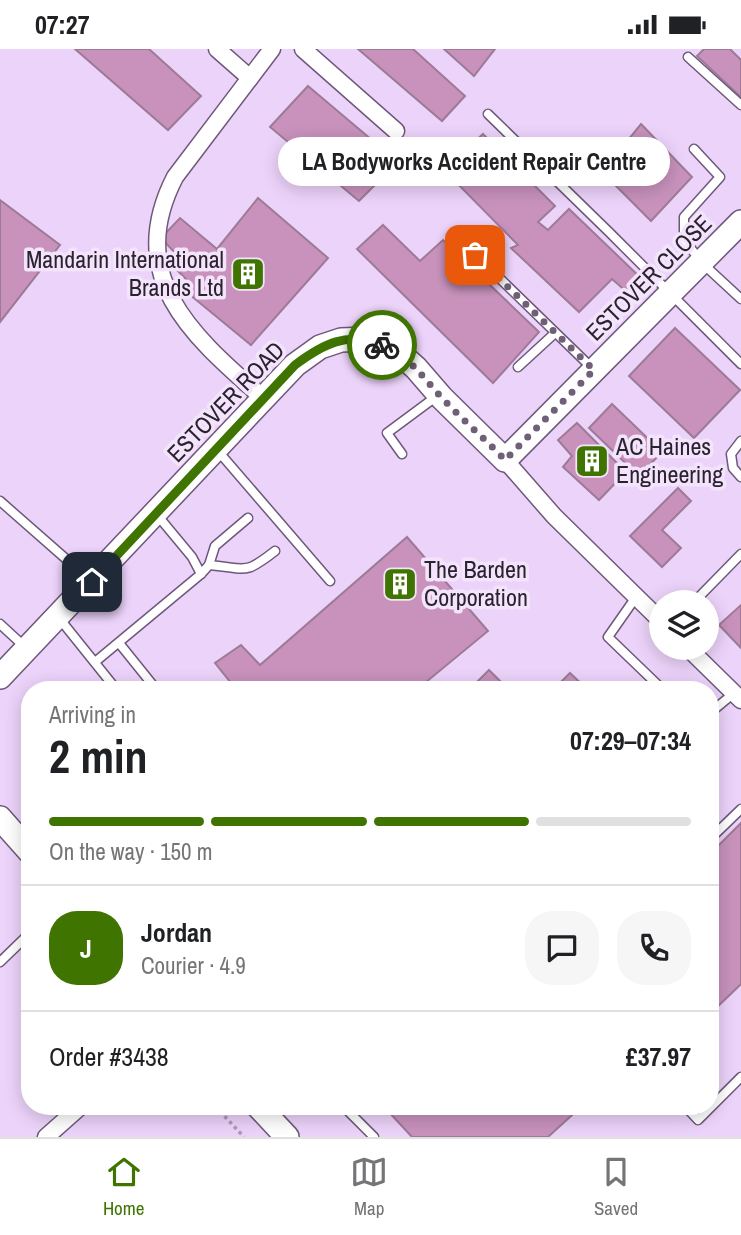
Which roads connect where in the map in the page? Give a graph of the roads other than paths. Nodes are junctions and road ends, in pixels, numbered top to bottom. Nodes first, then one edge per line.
1 (217, 49) edge
2 (272, 49) edge
3 (303, 49) edge
4 (688, 57) dead end
5 (250, 78) junction
6 (741, 105) edge
7 (488, 114) dead end
8 (396, 131) dead end
9 (694, 149) dead end
10 (741, 222) edge
11 (455, 235) dead end
12 (701, 263) junction
13 (671, 293) junction
14 (741, 299) edge
15 (555, 333) junction
16 (741, 364) edge
17 (518, 367) dead end
18 (594, 370) junction
19 (439, 395) junction
20 (263, 398) junction
21 (741, 442) edge
22 (216, 448) junction
23 (402, 454) dead end
24 (505, 460) junction
25 (741, 477) edge
26 (0, 501) edge
27 (156, 513) junction
28 (248, 518) dead end
29 (275, 551) dead end
30 (741, 554) edge
31 (209, 565) junction
32 (201, 574) junction
33 (330, 581) dead end
34 (92, 582) junction
35 (706, 590) edge
36 (636, 597) junction
37 (649, 610) edge
38 (58, 617) junction
39 (0, 624) edge
40 (119, 643) junction
41 (27, 650) junction
42 (700, 660) edge
43 (95, 662) junction
44 (0, 677) edge
45 (110, 681) edge
46 (150, 681) edge
47 (654, 681) edge
48 (737, 696) edge
49 (719, 707) edge
50 (741, 809) edge
51 (0, 818) edge
52 (719, 830) edge
53 (0, 839) edge
54 (21, 842) edge
55 (21, 862) edge
56 (21, 942) edge
57 (0, 962) edge
58 (741, 1077) edge
59 (719, 1099) edge
60 (73, 1115) edge
61 (252, 1115) edge
62 (266, 1115) edge
63 (353, 1115) edge
64 (56, 1134) edge
65 (273, 1137) edge
66 (287, 1137) edge
67 (374, 1137) edge

1 - 5 street
2 - 5 street
3 - 8 street
4 - 6 lane
5 - 20 street
7 - 13 lane
9 - 12 lane
10 - 12 street, ESTOVER CLOSE
11 - 15 lane
12 - 13 street, ESTOVER CLOSE
12 - 14 lane
13 - 16 lane
13 - 18 street, ESTOVER CLOSE
15 - 17 lane
15 - 18 lane
18 - 24 street, ESTOVER CLOSE
19 - 20 street, ESTOVER ROAD
19 - 23 lane
19 - 24 street, ESTOVER ROAD
20 - 22 street, ESTOVER ROAD
21 - 25 lane
22 - 27 street, ESTOVER ROAD
22 - 33 lane
24 - 36 street, ESTOVER ROAD
26 - 34 lane
27 - 32 lane
27 - 34 street, ESTOVER ROAD
28 - 31 lane
29 - 31 lane
30 - 35 lane
31 - 32 lane
32 - 40 lane
34 - 38 street, ESTOVER ROAD
36 - 37 street, ESTOVER ROAD
36 - 47 lane
38 - 41 street, ESTOVER ROAD
38 - 43 lane
39 - 41 lane
40 - 43 lane
40 - 46 lane
41 - 44 street, ESTOVER ROAD
42 - 48 street
43 - 45 lane
48 - 49 lane
50 - 52 lane
51 - 54 street
53 - 55 street
56 - 57 lane
58 - 59 lane
60 - 64 street
61 - 65 street
62 - 66 street
63 - 67 lane

